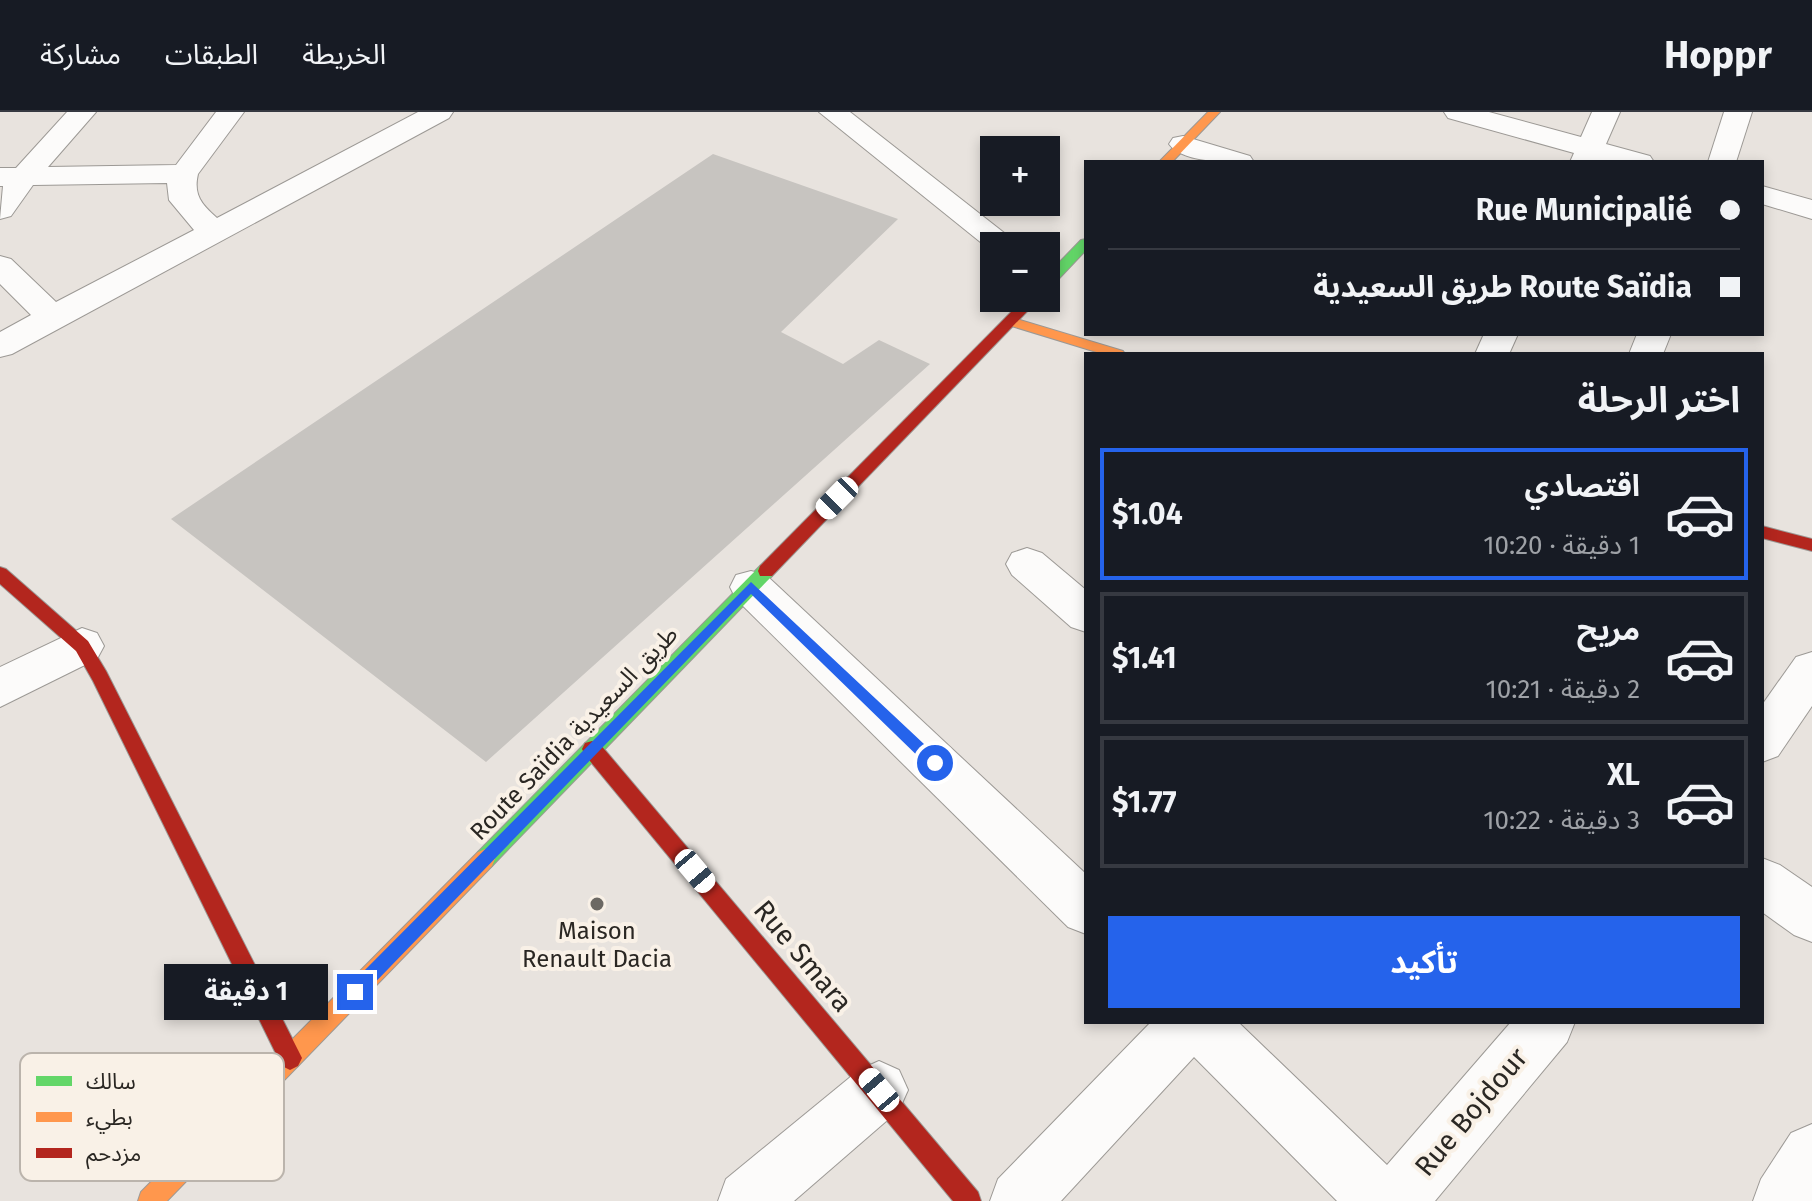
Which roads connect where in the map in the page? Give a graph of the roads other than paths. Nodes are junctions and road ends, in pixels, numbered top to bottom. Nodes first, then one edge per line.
1 (82, 112) edge
2 (262, 112) edge
3 (374, 112) edge
4 (439, 112) edge
5 (833, 112) edge
6 (1214, 112) edge
7 (1458, 112) edge
8 (1606, 112) edge
9 (1738, 112) edge
10 (222, 122) edge
11 (409, 127) junction
12 (1174, 153) edge
13 (1587, 156) edge
14 (1225, 160) edge
15 (1622, 160) edge
16 (1723, 160) edge
17 (184, 174) junction
18 (12, 177) edge
19 (1764, 196) edge
20 (0, 210) edge
21 (1812, 210) edge
22 (214, 231) junction
23 (987, 232) edge
24 (1084, 245) edge
25 (0, 266) edge
26 (1060, 269) edge
27 (1018, 312) edge
28 (53, 318) junction
29 (1010, 321) junction
30 (0, 346) edge
31 (1111, 352) edge
32 (1764, 532) edge
33 (1812, 543) edge
34 (1027, 564) dead end
35 (0, 574) edge
36 (751, 587) junction
37 (1084, 613) edge
38 (82, 646) junction
39 (1812, 670) edge
40 (0, 688) edge
41 (1764, 738) edge
42 (592, 749) junction
43 (1764, 883) edge
44 (1082, 897) edge
45 (1812, 917) edge
46 (1187, 1024) edge
47 (1200, 1024) edge
48 (1545, 1024) edge
49 (290, 1058) junction
50 (284, 1064) edge
51 (879, 1090) junction
52 (1812, 1154) edge
53 (170, 1181) edge
54 (150, 1201) edge
55 (748, 1201) edge
56 (969, 1201) edge
57 (1020, 1201) edge
58 (1380, 1201) edge
59 (1396, 1201) edge
60 (1783, 1201) edge

1 - 18 street
2 - 10 street
3 - 11 street
4 - 11 street
5 - 23 street
6 - 12 main road
7 - 13 street
8 - 13 street
9 - 16 street
10 - 17 street
11 - 22 street
12 - 14 street
13 - 15 street
17 - 18 street
17 - 22 street
18 - 20 street
19 - 21 street
22 - 28 street
24 - 26 main road, Route Saïdia طريق السعيدية
25 - 28 street
27 - 29 main road, Route Saïdia طريق السعيدية
28 - 30 street
29 - 31 main road
29 - 36 main road, Route Saïdia طريق السعيدية
32 - 33 main road
34 - 37 street
35 - 38 main road
36 - 42 main road, Route Saïdia طريق السعيدية
36 - 44 street
38 - 40 street
38 - 49 main road
39 - 41 street
42 - 49 main road, Route Saïdia طريق السعيدية
42 - 51 main road, Rue Smara
43 - 45 street
46 - 57 street
47 - 58 street
48 - 59 street, Rue Bojdour
49 - 50 main road, Route Saïdia طريق السعيدية
51 - 55 street
51 - 56 main road, Rue Smara
52 - 60 street
53 - 54 main road, Route Saïdia طريق السعيدية

